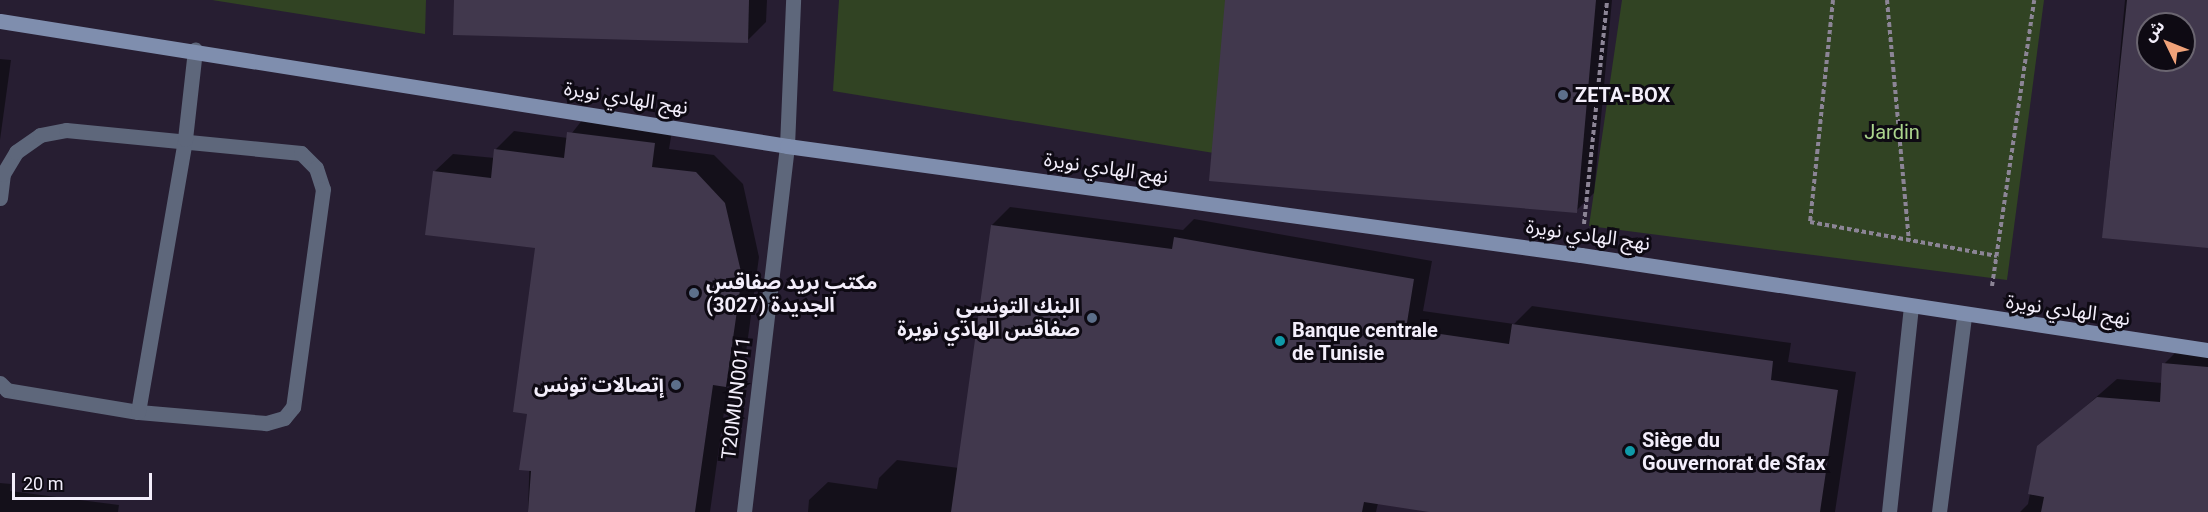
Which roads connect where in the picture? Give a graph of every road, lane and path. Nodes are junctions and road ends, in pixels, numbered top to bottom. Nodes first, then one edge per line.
1 (793, 0) edge
2 (1607, 0) edge
3 (1833, 0) edge
4 (1887, 0) edge
5 (2034, 0) edge
6 (0, 21) edge
7 (195, 51) junction
8 (185, 139) junction
9 (787, 146) junction
10 (0, 198) edge
11 (1909, 241) junction
12 (1581, 255) junction
13 (1996, 256) junction
14 (1911, 307) junction
15 (1964, 316) junction
16 (1987, 319) junction
17 (2208, 350) edge
18 (0, 383) edge
19 (138, 412) junction
20 (744, 512) edge
21 (1889, 512) edge
22 (1939, 512) edge

1 - 9 street, T20MUN0011
2 - 12 path
3 - 11 path
4 - 11 path
5 - 13 path
6 - 7 street, نهج الهادي نويرة
7 - 8 street
7 - 9 street, نهج الهادي نويرة
8 - 10 street
8 - 19 street
8 - 19 street
9 - 12 street, نهج الهادي نويرة
9 - 20 street, T20MUN0011
11 - 13 path
12 - 14 street, نهج الهادي نويرة
13 - 16 path
14 - 15 street, نهج الهادي نويرة
14 - 21 street
15 - 16 street, نهج الهادي نويرة
15 - 22 street
16 - 17 street, نهج الهادي نويرة
18 - 19 street

